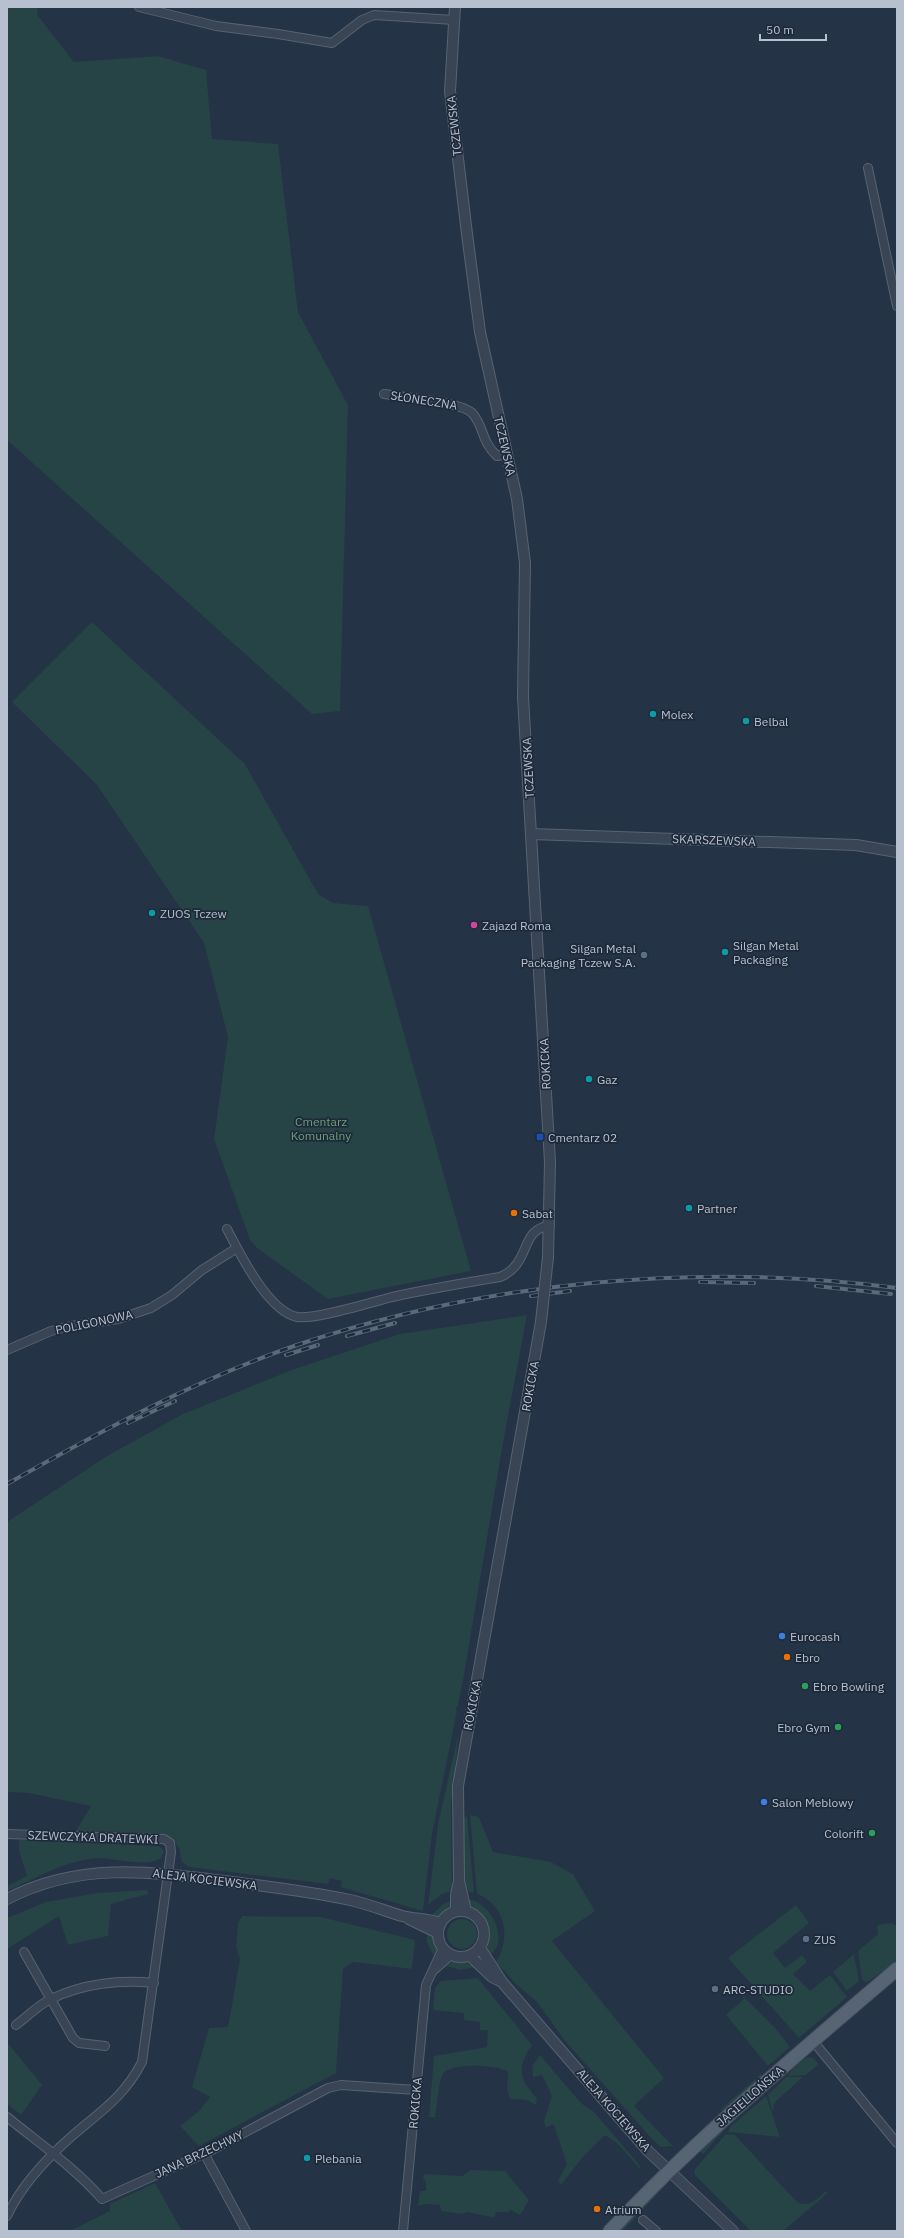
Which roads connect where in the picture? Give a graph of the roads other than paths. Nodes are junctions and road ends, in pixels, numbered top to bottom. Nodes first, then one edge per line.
1 (139, 7) edge
2 (455, 7) edge
3 (454, 20) junction
4 (868, 168) dead end
5 (897, 306) edge
6 (384, 394) dead end
7 (507, 454) junction
8 (531, 834) junction
9 (897, 852) edge
10 (534, 887) joint
11 (550, 1226) junction
12 (227, 1229) dead end
13 (237, 1248) junction
14 (7, 1350) edge
15 (7, 1834) edge
16 (169, 1874) junction
17 (7, 1899) edge
18 (461, 1911) junction
19 (403, 1916) junction
20 (441, 1922) junction
21 (438, 1933) junction
22 (480, 1948) junction
23 (447, 1951) junction
24 (24, 1952) dead end
25 (470, 1956) junction
26 (897, 1969) edge
27 (502, 1982) junction
28 (154, 1983) junction
29 (51, 1999) junction
30 (16, 2025) dead end
31 (813, 2042) junction
32 (105, 2046) dead end
33 (416, 2090) junction
34 (7, 2117) edge
35 (897, 2144) edge
36 (204, 2153) junction
37 (53, 2154) junction
38 (668, 2171) junction
39 (7, 2216) edge
40 (643, 2220) dead end
41 (246, 2231) edge
42 (403, 2231) edge
43 (610, 2231) edge
44 (656, 2231) edge
45 (733, 2231) edge

1 - 3 street
2 - 3 street, TCZEWSKA
3 - 7 street, TCZEWSKA
4 - 5 street
6 - 7 street, SŁONECZNA
7 - 8 street, TCZEWSKA
8 - 9 street, SKARSZEWSKA
8 - 10 street, TCZEWSKA
10 - 11 street, ROKICKA
11 - 13 street
11 - 18 street, ROKICKA, bridge
12 - 13 street
13 - 14 street, POLIGONOWA
15 - 16 street, SZEWCZYKA DRATEWKI
16 - 17 street, ALEJA KOCIEWSKA
16 - 19 street, ALEJA KOCIEWSKA
16 - 28 street, SZEWCZYKA DRATEWKI
18 - 20 street
18 - 22 street
19 - 20 street, ALEJA KOCIEWSKA
19 - 21 street, ALEJA KOCIEWSKA
20 - 21 street
21 - 23 street
22 - 25 street
22 - 27 street, ALEJA KOCIEWSKA
23 - 25 street
23 - 33 street, ROKICKA
24 - 29 street
25 - 27 street, ALEJA KOCIEWSKA
26 - 31 main road, JAGIELLOŃSKA
27 - 38 street, ALEJA KOCIEWSKA
28 - 29 street
28 - 37 street, SZEWCZYKA DRATEWKI
29 - 30 street
29 - 32 street
31 - 35 street
31 - 38 main road, JAGIELLOŃSKA
33 - 36 street, JANA BRZECHWY
33 - 42 street, ROKICKA
34 - 37 street, JANA BRZECHWY
36 - 37 street, JANA BRZECHWY
36 - 41 street
37 - 39 street, SZEWCZYKA DRATEWKI
38 - 43 main road, JAGIELLOŃSKA
38 - 45 street, ALEJA KOCIEWSKA
40 - 44 street

